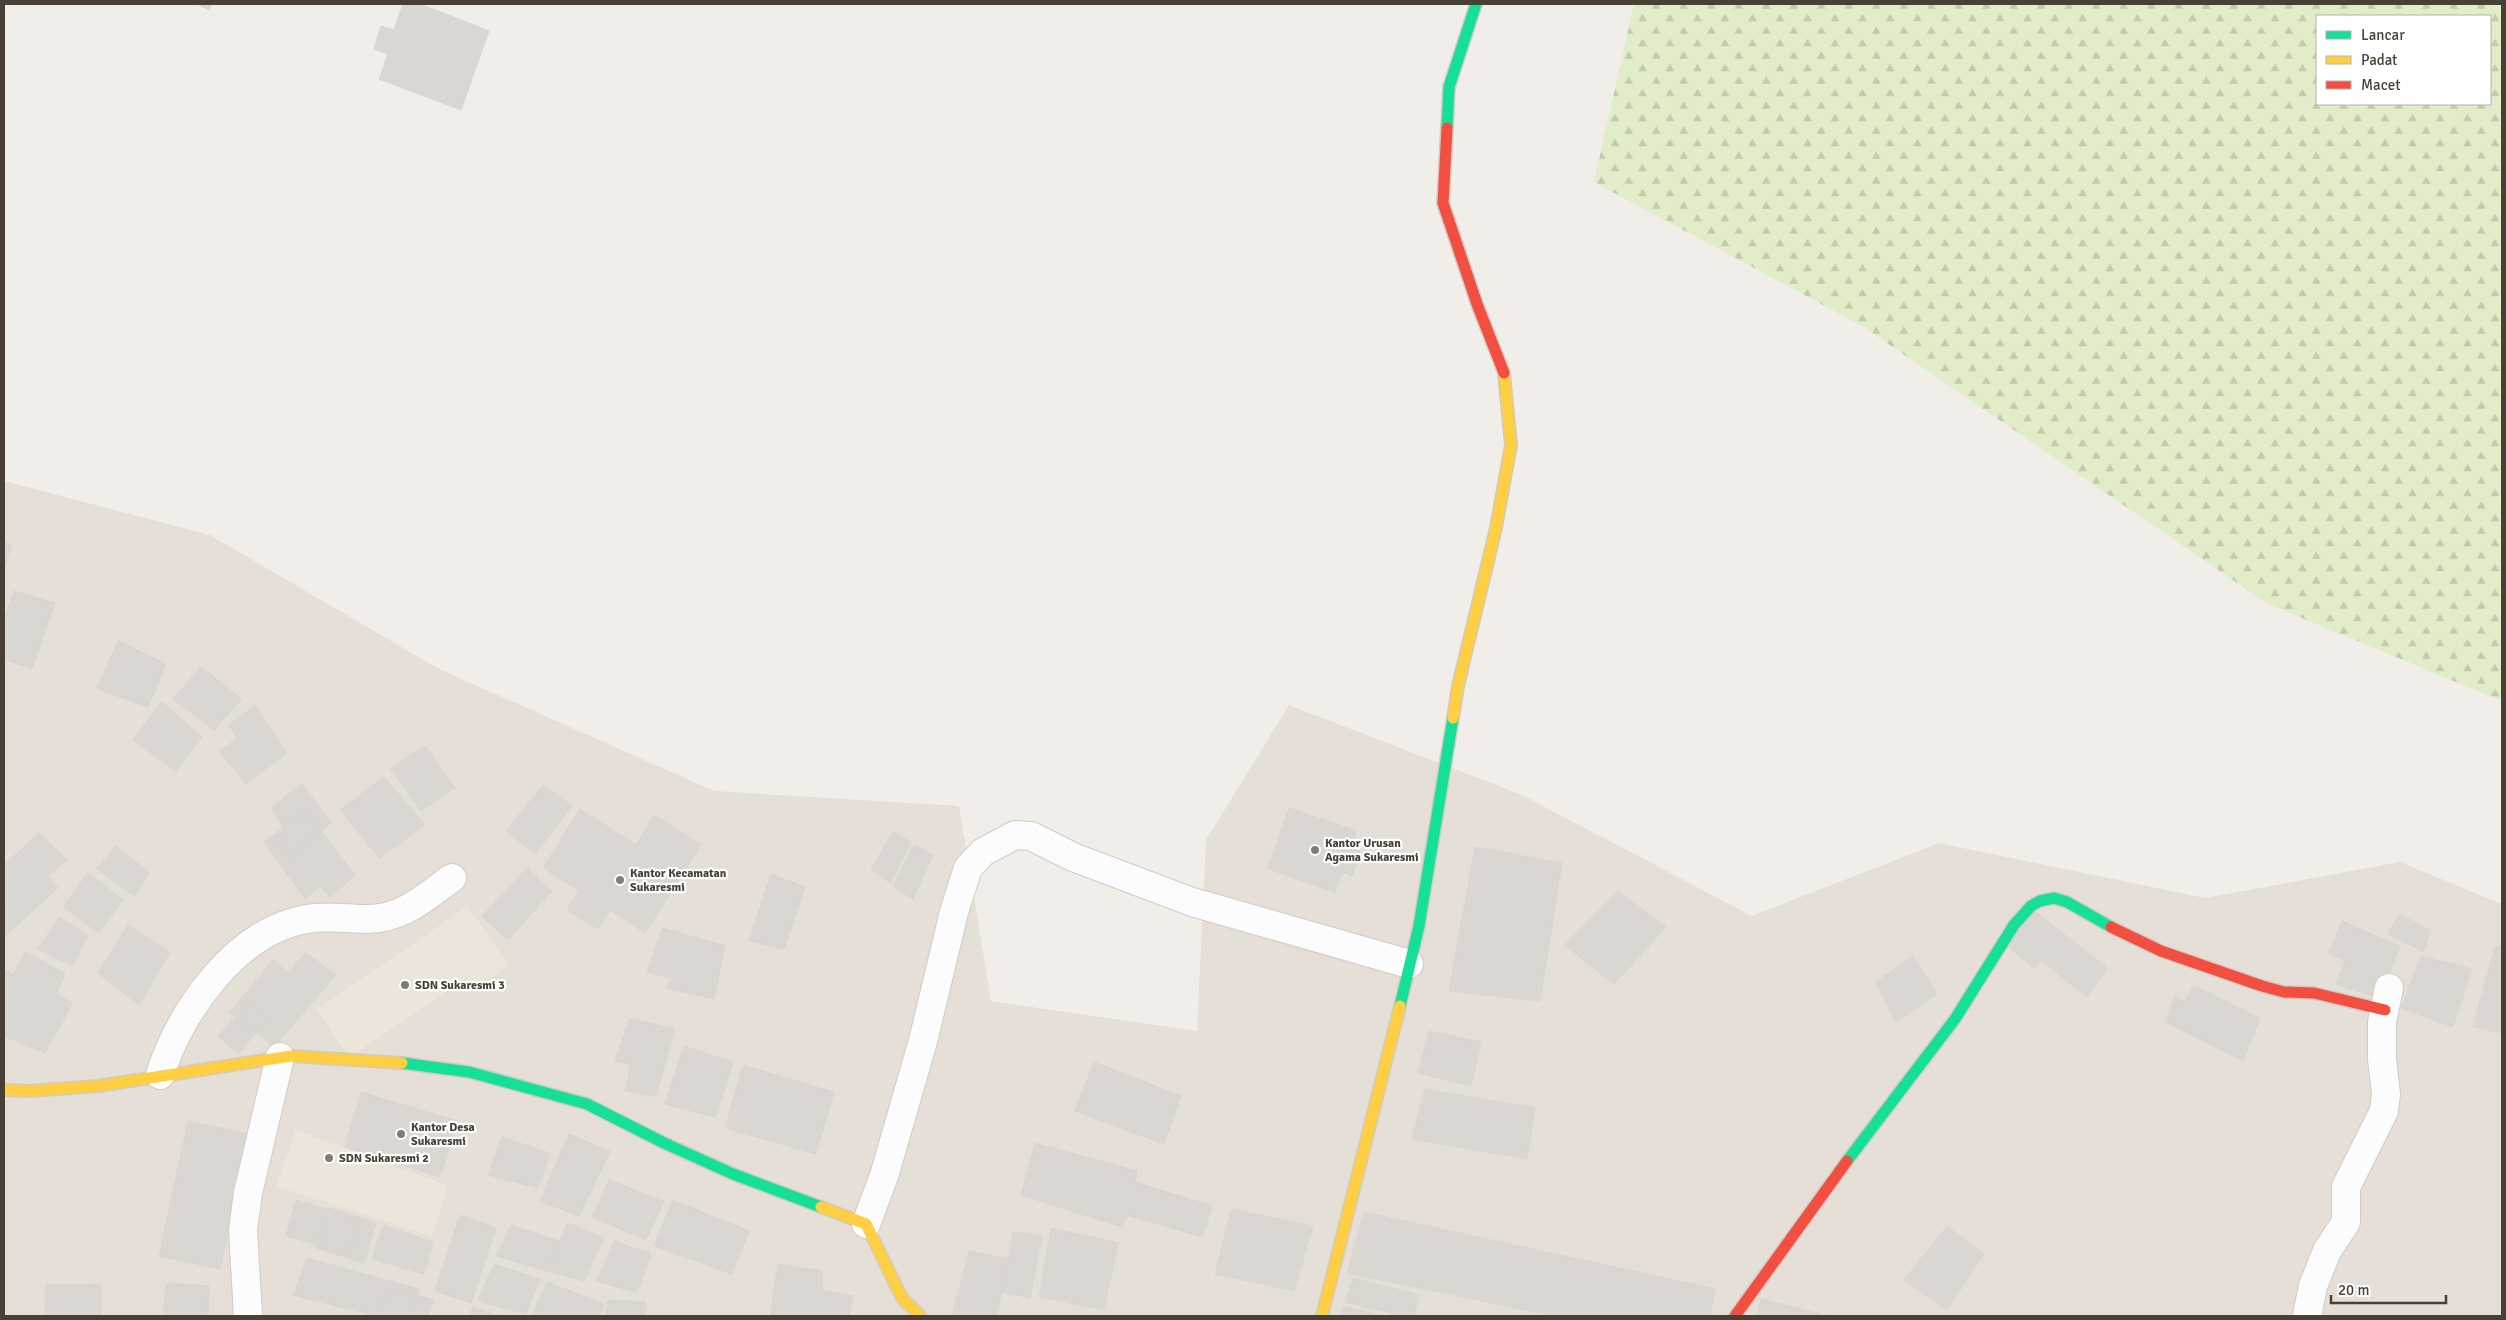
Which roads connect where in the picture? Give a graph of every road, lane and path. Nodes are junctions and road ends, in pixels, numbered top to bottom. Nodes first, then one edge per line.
1 (1476, 4) edge
2 (452, 878) dead end
3 (1409, 964) junction
4 (2387, 999) joint
5 (280, 1057) junction
6 (160, 1075) junction
7 (4, 1090) edge
8 (866, 1224) junction
9 (248, 1316) edge
10 (920, 1316) edge
11 (1322, 1316) edge
12 (1735, 1316) edge
13 (2307, 1316) edge

1 - 3 street
2 - 6 street
3 - 8 street
3 - 11 street
4 - 12 street
4 - 13 street
5 - 6 street
5 - 8 street
5 - 9 street
6 - 7 street
8 - 10 street

